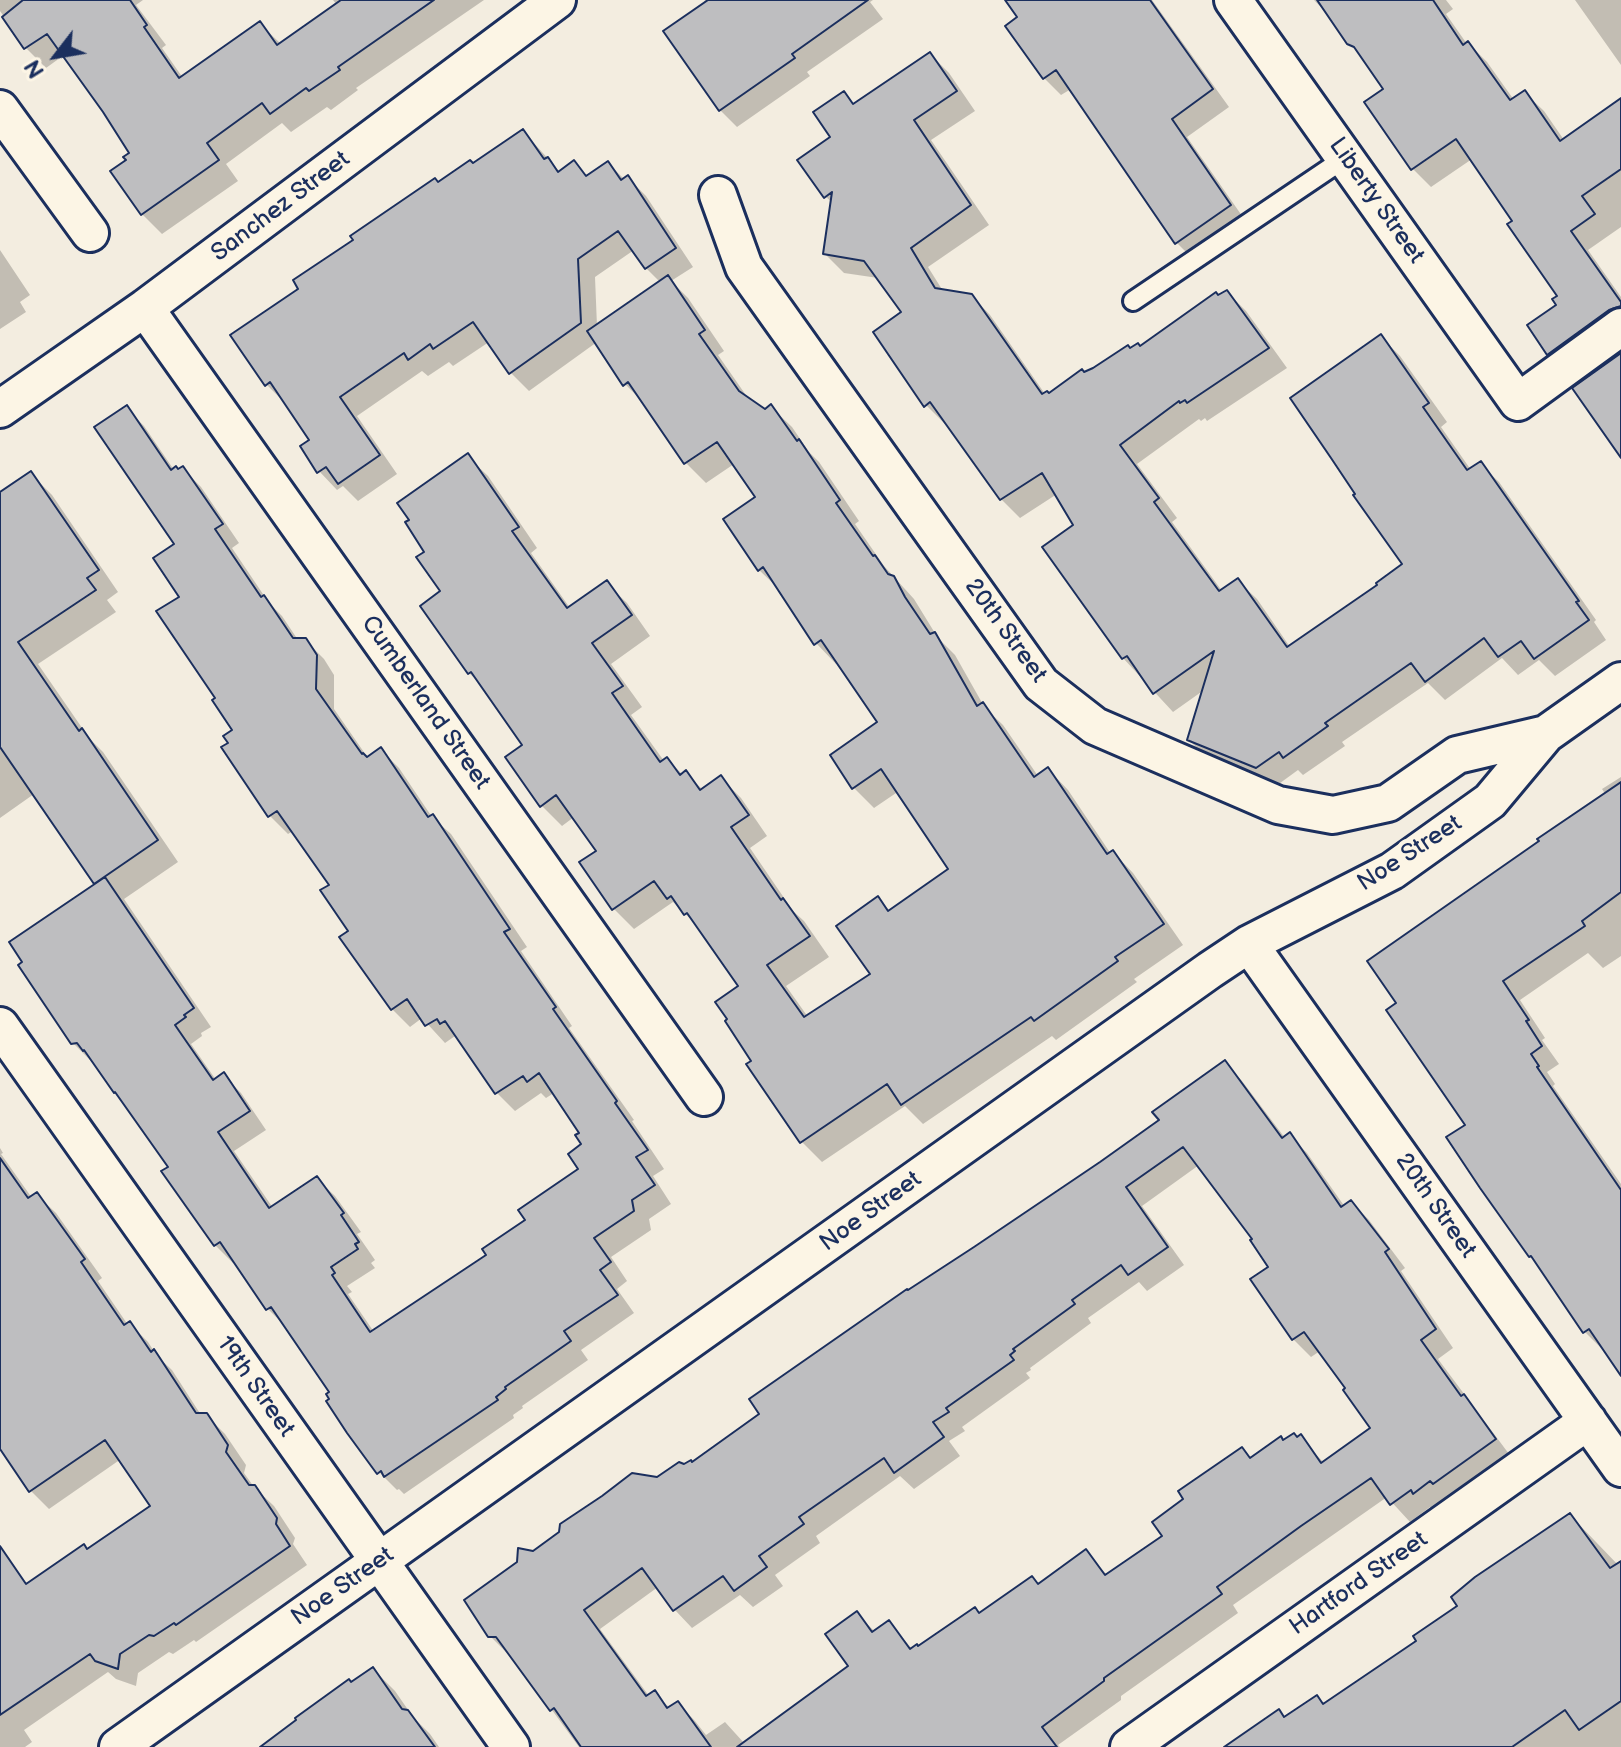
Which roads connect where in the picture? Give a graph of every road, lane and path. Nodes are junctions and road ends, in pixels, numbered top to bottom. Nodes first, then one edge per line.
1 (557, 0) edge
2 (1233, 0) edge
3 (0, 109) edge
4 (1345, 158) junction
5 (718, 195) dead end
6 (90, 233) dead end
7 (1133, 301) dead end
8 (145, 308) junction
9 (1621, 327) edge
10 (0, 409) edge
11 (1621, 681) edge
12 (1546, 734) junction
13 (1249, 944) junction
14 (0, 1026) edge
15 (704, 1097) dead end
16 (1588, 1421) junction
17 (1621, 1468) edge
18 (379, 1562) junction
19 (118, 1747) edge
20 (511, 1747) edge
21 (1129, 1747) edge

1 - 8 street, Sanchez Street
2 - 4 street, Liberty Street
3 - 6 street
4 - 7 lane
4 - 9 street, Liberty Street
5 - 12 street, 20th Street
8 - 10 street, Sanchez Street
8 - 15 street, Cumberland Street
11 - 12 street, Noe Street
12 - 13 street, Noe Street
13 - 16 street, 20th Street
13 - 18 street, Noe Street
14 - 18 street, 19th Street
16 - 17 street, 20th Street
16 - 21 street, Hartford Street
18 - 19 street, Noe Street
18 - 20 street, 19th Street

